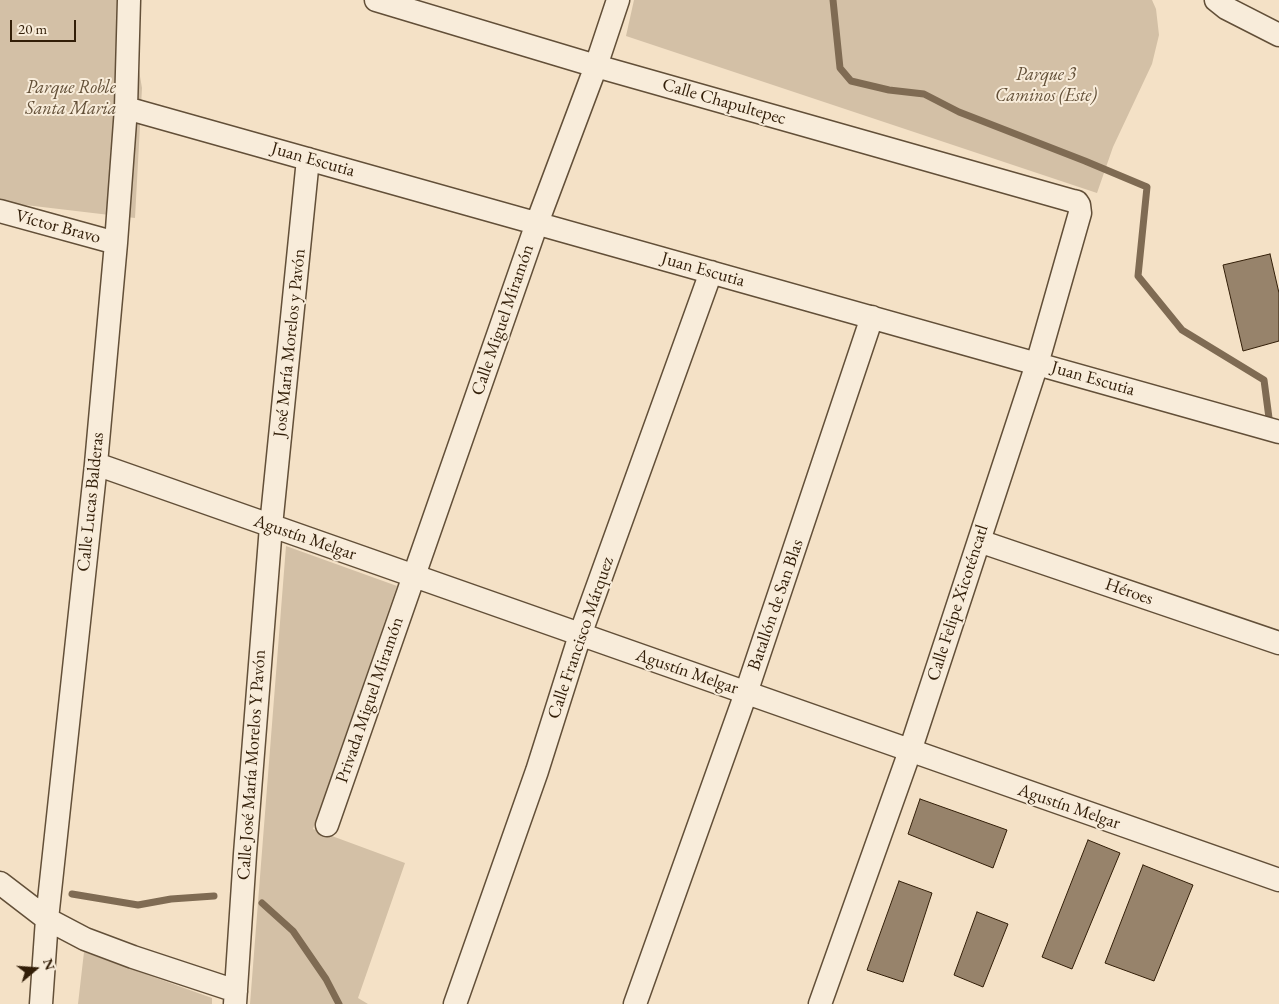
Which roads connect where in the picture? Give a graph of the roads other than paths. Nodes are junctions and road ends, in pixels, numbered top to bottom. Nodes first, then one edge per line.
1 (129, 0) edge
2 (376, 0) edge
3 (618, 0) edge
4 (1216, 0) edge
5 (1279, 34) edge
6 (596, 66) junction
7 (126, 108) junction
8 (308, 159) junction
9 (1073, 200) joint
10 (0, 212) edge
11 (537, 223) junction
12 (116, 243) junction
13 (711, 272) junction
14 (872, 318) junction
15 (1036, 364) junction
16 (1279, 432) edge
17 (96, 464) junction
18 (271, 526) junction
19 (978, 541) junction
20 (413, 576) junction
21 (580, 635) junction
22 (1279, 643) edge
23 (746, 693) junction
24 (910, 750) junction
25 (327, 825) dead end
26 (1279, 880) edge
27 (0, 882) edge
28 (47, 919) junction
29 (235, 998) edge
30 (41, 1004) edge
31 (455, 1004) edge
32 (636, 1004) edge
33 (820, 1004) edge

1 - 7 street, Calle Lucas Balderas
2 - 6 street, Calle Chapultepec
3 - 6 street, Calle Miguel Miramón
4 - 5 street
6 - 9 street, Calle Chapultepec
6 - 11 street, Calle Miguel Miramón
7 - 8 street, Juan Escutia
7 - 12 street, Calle Lucas Balderas
8 - 11 street, Juan Escutia
8 - 18 street, José María Morelos y Pavón
9 - 15 street, Calle Felipe Xicoténcatl
10 - 12 street, Víctor Bravo
11 - 13 street, Juan Escutia
11 - 20 street, Calle Miguel Miramón
12 - 17 street, Calle Lucas Balderas
13 - 14 street, Juan Escutia
13 - 21 street, Calle Francisco Márquez
14 - 15 street, Juan Escutia
14 - 23 street, Batallón de San Blas
15 - 16 street, Juan Escutia
15 - 19 street, Calle Felipe Xicoténcatl
17 - 18 street, Agustín Melgar
17 - 28 street, Calle Lucas Balderas
18 - 20 street, Agustín Melgar
18 - 29 street, Calle José María Morelos Y Pavón
19 - 22 street, Héroes
19 - 24 street, Calle Felipe Xicoténcatl
20 - 21 street, Agustín Melgar
20 - 25 street, Privada Miguel Miramón
21 - 23 street, Agustín Melgar
21 - 31 street, Calle Francisco Márquez
23 - 24 street, Agustín Melgar
23 - 32 street, Batallón de San Blas
24 - 26 street, Agustín Melgar
24 - 33 street, Calle Felipe Xicoténcatl
27 - 28 street
28 - 29 street
28 - 30 street, Calle Lucas Balderas

